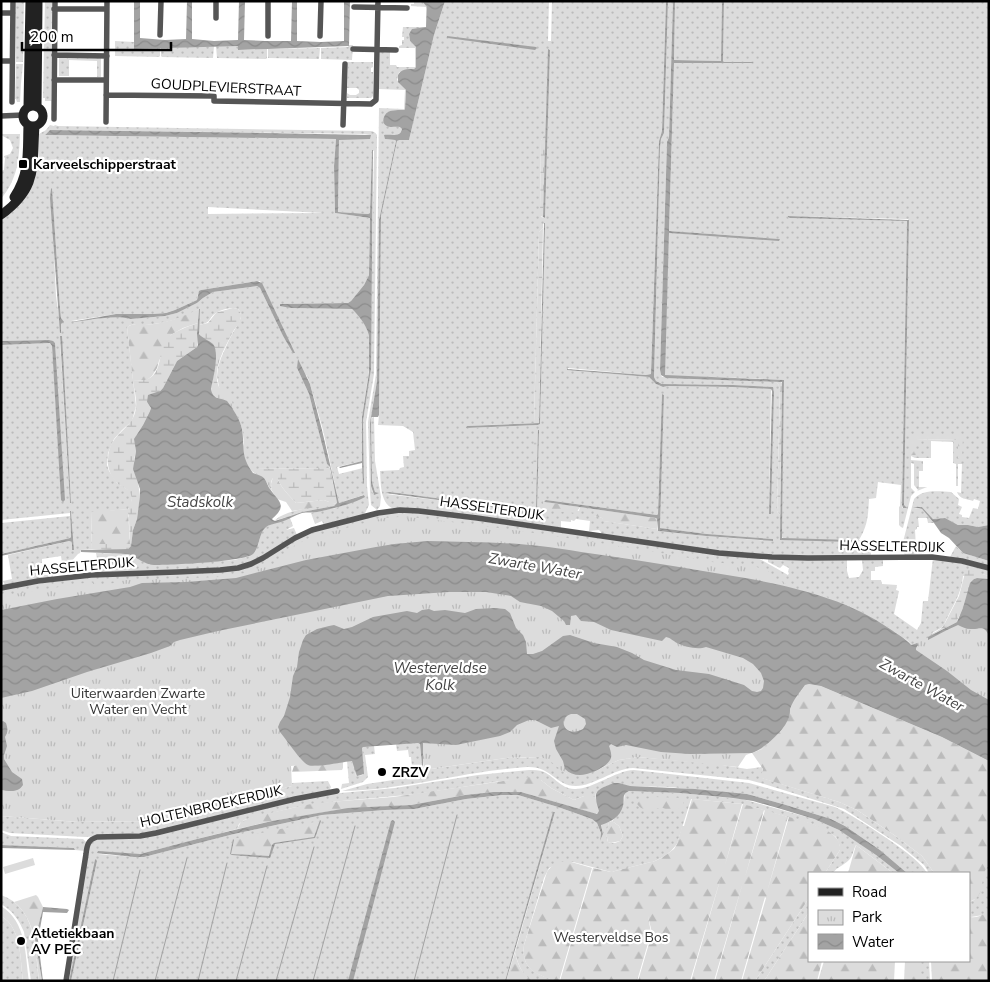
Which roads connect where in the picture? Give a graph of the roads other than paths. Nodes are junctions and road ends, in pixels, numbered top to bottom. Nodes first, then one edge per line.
1 (13, 1) edge
2 (30, 1) edge
3 (38, 1) edge
4 (54, 1) edge
5 (107, 1) edge
6 (161, 1) edge
7 (216, 1) edge
8 (268, 1) edge
9 (321, 1) edge
10 (378, 4) edge
11 (354, 7) dead end
12 (407, 8) dead end
13 (54, 9) junction
14 (107, 9) junction
15 (1, 13) edge
16 (13, 13) junction
17 (216, 18) dead end
18 (160, 36) dead end
19 (268, 36) dead end
20 (320, 36) dead end
21 (354, 49) dead end
22 (376, 49) junction
23 (396, 50) dead end
24 (54, 55) junction
25 (106, 56) junction
26 (1, 61) edge
27 (12, 61) junction
28 (346, 64) dead end
29 (54, 80) junction
30 (106, 80) junction
31 (106, 95) junction
32 (12, 102) dead end
33 (345, 104) junction
34 (33, 107) junction
35 (1, 116) edge
36 (23, 116) junction
37 (54, 119) dead end
38 (106, 122) dead end
39 (31, 125) junction
40 (343, 125) dead end
41 (1, 211) edge
42 (1, 215) edge
43 (989, 568) edge
44 (1, 588) edge
45 (337, 791) dead end
46 (66, 981) edge

1 - 16 street
2 - 34 main road
3 - 34 main road
4 - 13 street
5 - 14 street
6 - 18 street
7 - 17 street
8 - 19 street
9 - 20 street
10 - 11 street
10 - 12 street
10 - 22 street, GOUDPLEVIERSTRAAT
13 - 14 street
13 - 24 street
14 - 25 street
15 - 16 street
16 - 27 street
21 - 22 street
22 - 23 street
22 - 33 street, GOUDPLEVIERSTRAAT
24 - 25 street
24 - 29 street
25 - 30 street
26 - 27 street
27 - 32 street
28 - 33 street
29 - 30 street
29 - 37 street
30 - 31 street
31 - 33 street, GOUDPLEVIERSTRAAT
31 - 38 street
33 - 40 street
34 - 36 main road
34 - 39 main road
35 - 36 street
36 - 39 main road
39 - 41 main road
39 - 42 main road
43 - 44 street, HASSELTERDIJK
45 - 46 street, HOLTENBROEKERDIJK

